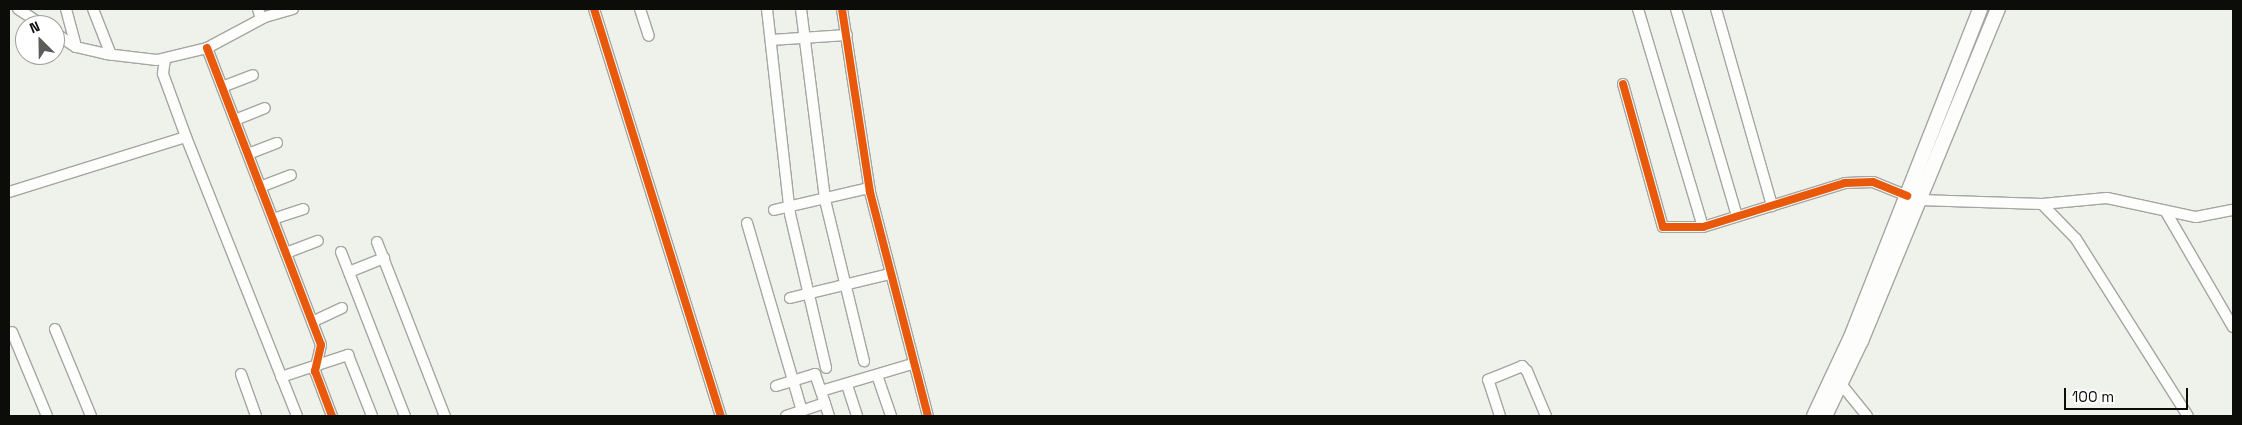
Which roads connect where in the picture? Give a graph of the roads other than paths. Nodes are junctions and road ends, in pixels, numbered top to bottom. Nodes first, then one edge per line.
1 (66, 9) edge
2 (93, 9) edge
3 (292, 9) edge
4 (594, 9) edge
5 (640, 9) edge
6 (767, 9) edge
7 (801, 9) edge
8 (842, 9) edge
9 (1638, 9) edge
10 (1676, 9) edge
11 (1716, 9) edge
12 (1980, 9) edge
13 (1998, 9) edge
14 (260, 14) edge
15 (847, 35) junction
16 (649, 36) dead end
17 (804, 38) junction
18 (65, 40) edge
19 (771, 40) junction
20 (76, 47) junction
21 (207, 48) junction
22 (111, 55) junction
23 (165, 59) junction
24 (253, 75) dead end
25 (1623, 84) dead end
26 (222, 87) junction
27 (265, 108) dead end
28 (235, 120) junction
29 (186, 138) junction
30 (277, 143) dead end
31 (248, 154) junction
32 (291, 175) dead end
33 (260, 187) junction
34 (869, 188) junction
35 (9, 192) edge
36 (825, 198) junction
37 (1913, 198) junction
38 (2042, 204) junction
39 (790, 206) junction
40 (1772, 206) junction
41 (303, 209) dead end
42 (774, 210) dead end
43 (2233, 210) edge
44 (2166, 212) junction
45 (1737, 216) junction
46 (273, 219) junction
47 (747, 223) dead end
48 (1703, 227) junction
49 (318, 241) dead end
50 (377, 242) dead end
51 (341, 252) dead end
52 (286, 253) junction
53 (384, 258) junction
54 (349, 272) junction
55 (890, 274) junction
56 (845, 285) junction
57 (808, 294) junction
58 (790, 298) dead end
59 (342, 308) dead end
60 (312, 322) junction
61 (2233, 327) edge
62 (55, 329) dead end
63 (12, 332) dead end
64 (864, 361) dead end
65 (912, 364) junction
66 (315, 366) junction
67 (826, 368) dead end
68 (241, 374) dead end
69 (878, 375) junction
70 (281, 377) junction
71 (794, 381) junction
72 (847, 384) junction
73 (1841, 384) junction
74 (776, 386) dead end
75 (821, 391) junction
76 (825, 403) junction
77 (802, 411) junction
78 (47, 416) edge
79 (91, 416) edge
80 (256, 416) edge
81 (297, 416) edge
82 (332, 416) edge
83 (372, 416) edge
84 (405, 416) edge
85 (445, 416) edge
86 (721, 416) edge
87 (786, 416) edge
88 (829, 416) edge
89 (857, 416) edge
90 (891, 416) edge
91 (928, 416) edge
92 (1500, 416) edge
93 (1546, 416) edge
94 (1814, 416) edge
95 (1825, 416) edge
96 (1867, 416) edge
97 (2188, 416) edge

1 - 20 street
2 - 22 street
3 - 14 street
4 - 86 street
5 - 16 street
6 - 19 street
7 - 17 street
8 - 15 street
9 - 48 street
10 - 45 street
11 - 40 street
12 - 37 highway
13 - 37 highway
14 - 21 street
15 - 17 street
15 - 34 street
17 - 19 street
17 - 36 street
18 - 20 street
19 - 39 street
20 - 22 street
21 - 23 street
21 - 26 street
22 - 23 street
23 - 29 street
24 - 26 street
25 - 48 street
26 - 28 street
27 - 28 street
28 - 31 street
29 - 35 street
29 - 70 street
30 - 31 street
31 - 33 street
32 - 33 street
33 - 46 street
34 - 36 street
34 - 55 street
36 - 39 street
36 - 56 street
37 - 38 street
37 - 40 street
37 - 73 highway
37 - 94 highway
38 - 44 street
38 - 97 street
39 - 42 street
39 - 57 street
40 - 45 street
41 - 46 street
43 - 44 street
44 - 61 street
45 - 48 street
46 - 52 street
47 - 71 street
49 - 52 street
50 - 53 street
51 - 54 street
52 - 60 street
53 - 54 street
53 - 85 street
54 - 84 street
55 - 56 street
55 - 65 street
56 - 57 street
56 - 64 street
57 - 58 street
57 - 67 street
59 - 60 street
60 - 66 street
62 - 79 street
63 - 78 street
65 - 69 street
65 - 91 street
66 - 70 street
66 - 82 street
66 - 83 street
68 - 80 street
69 - 72 street
69 - 90 street
70 - 81 street
71 - 74 street
71 - 75 street
71 - 77 street
72 - 75 street
72 - 89 street
73 - 95 highway
73 - 96 street
75 - 76 street
76 - 77 street
76 - 88 street
77 - 87 street
92 - 93 street

